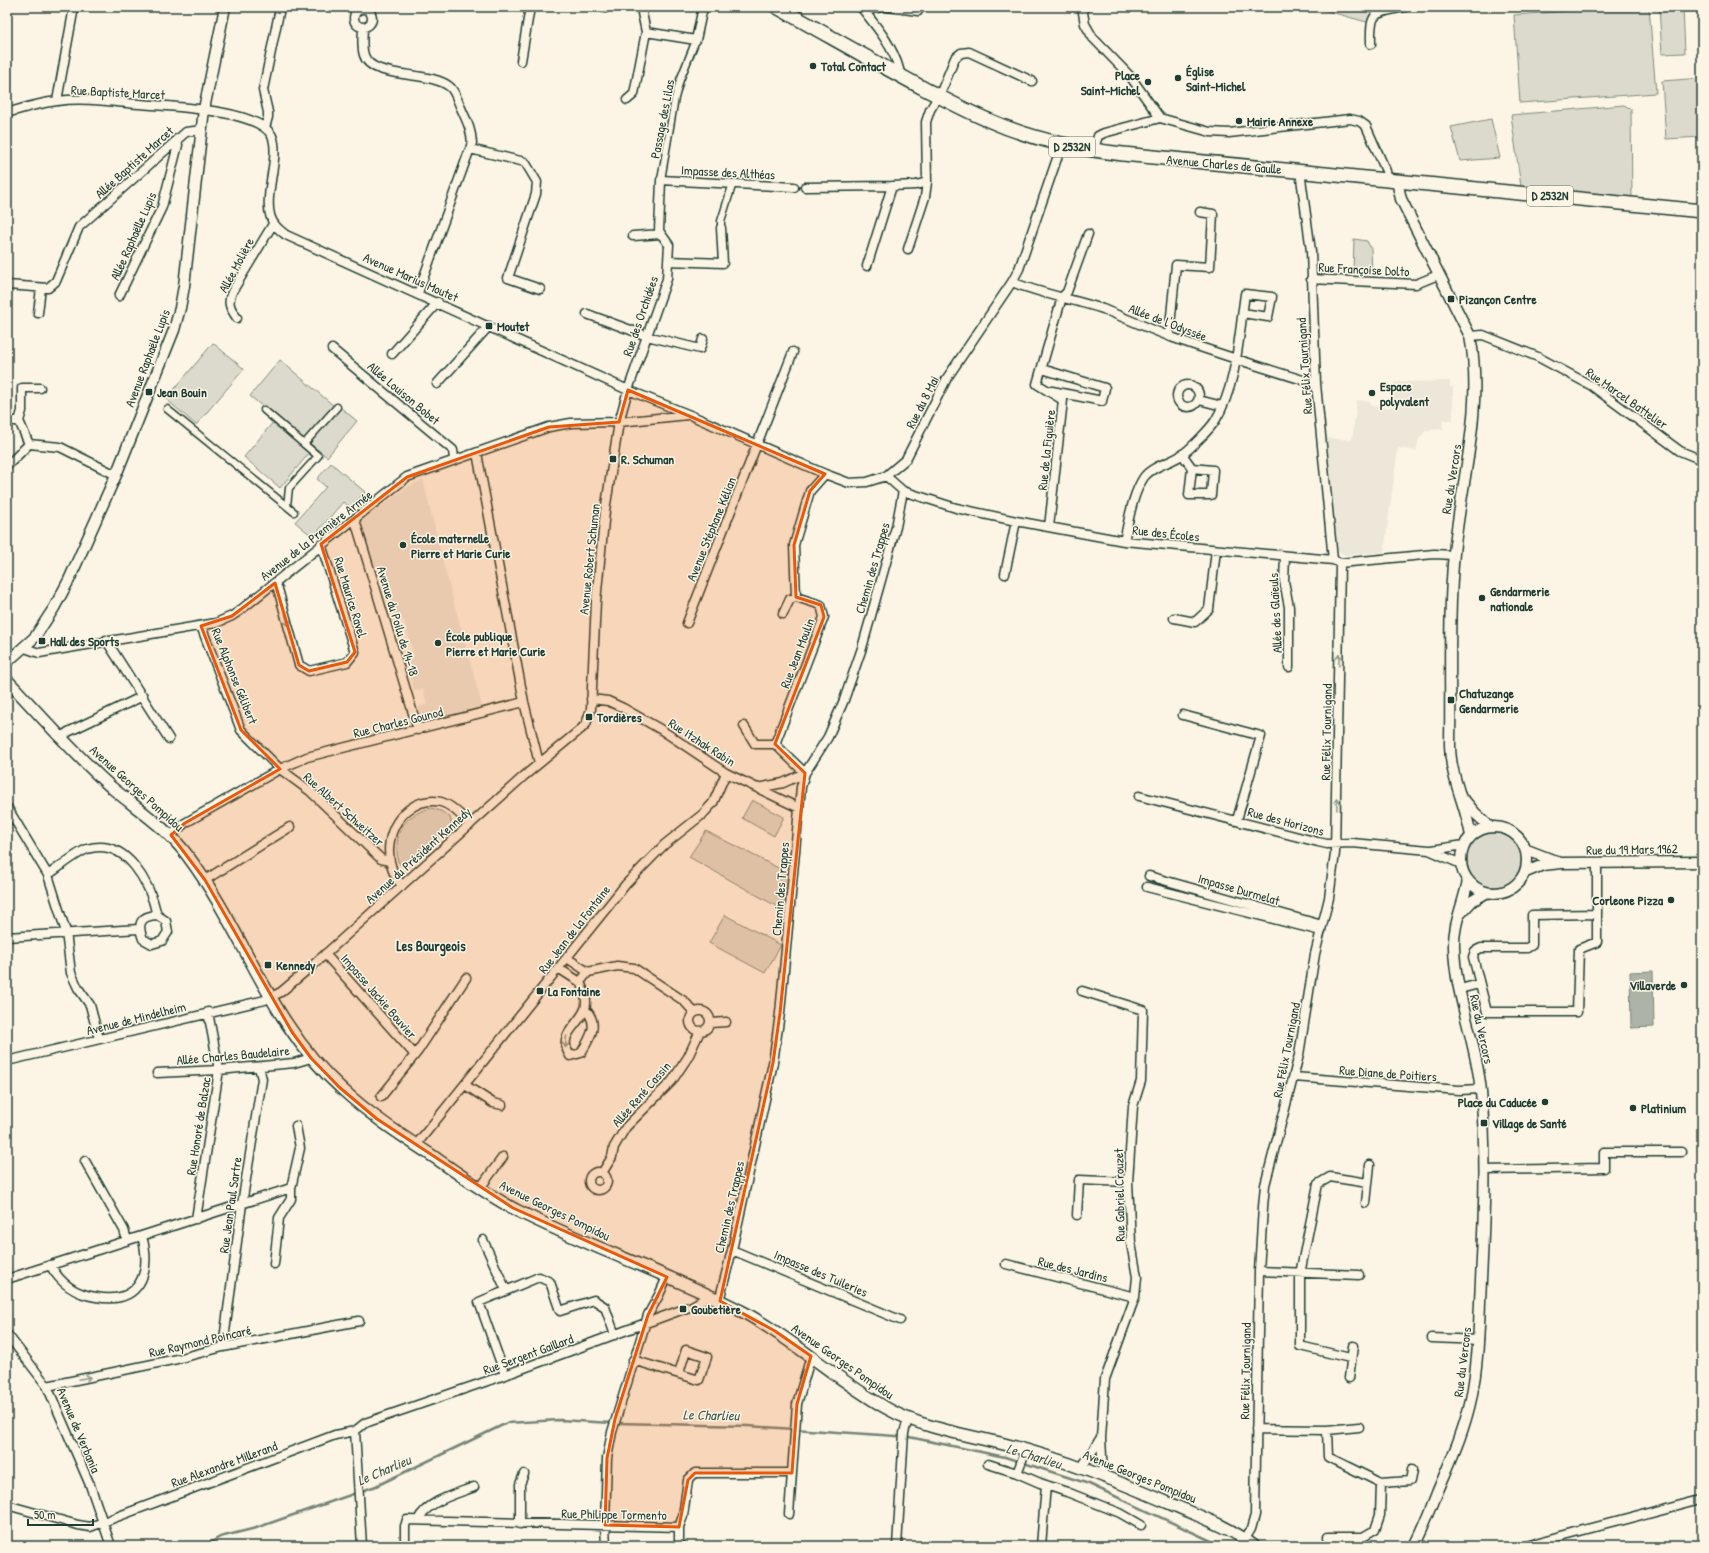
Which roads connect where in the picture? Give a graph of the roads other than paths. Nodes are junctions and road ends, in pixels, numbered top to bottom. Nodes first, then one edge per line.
1 (74, 7) edge
2 (225, 7) edge
3 (530, 7) edge
4 (703, 7) edge
5 (777, 7) edge
6 (882, 7) edge
7 (888, 7) edge
8 (919, 7) edge
9 (1082, 7) edge
10 (1405, 7) edge
11 (862, 9) edge
12 (279, 13) dead end
13 (642, 13) dead end
14 (363, 27) dead end
15 (646, 32) junction
16 (696, 40) junction
17 (1371, 44) dead end
18 (521, 61) dead end
19 (896, 74) junction
20 (1032, 81) dead end
21 (938, 96) junction
22 (628, 100) dead end
23 (57, 101) junction
24 (204, 109) junction
25 (7, 115) edge
26 (1160, 118) junction
27 (265, 128) junction
28 (202, 130) junction
29 (177, 138) junction
30 (1062, 144) junction
31 (470, 149) junction
32 (1093, 151) junction
33 (1300, 171) junction
34 (661, 180) junction
35 (1392, 180) junction
36 (927, 182) junction
37 (733, 183) junction
38 (892, 186) junction
39 (794, 187) dead end
40 (805, 187) dead end
41 (1702, 211) edge
42 (1200, 212) dead end
43 (273, 224) junction
44 (721, 228) joint
45 (661, 234) junction
46 (1088, 234) dead end
47 (632, 236) dead end
48 (908, 249) dead end
49 (668, 261) junction
50 (867, 266) dead end
51 (1438, 275) junction
52 (1311, 279) junction
53 (1012, 282) junction
54 (7, 285) edge
55 (41, 288) junction
56 (540, 289) dead end
57 (418, 293) junction
58 (119, 296) dead end
59 (1062, 297) junction
60 (438, 302) junction
61 (38, 313) dead end
62 (1243, 313) dead end
63 (587, 314) dead end
64 (237, 318) dead end
65 (489, 326) junction
66 (647, 336) junction
67 (1169, 336) junction
68 (1470, 336) junction
69 (703, 339) dead end
70 (332, 348) dead end
71 (793, 352) dead end
72 (392, 354) dead end
73 (1236, 360) junction
74 (1042, 369) junction
75 (437, 384) dead end
76 (1316, 384) junction
77 (40, 388) dead end
78 (628, 390) junction
79 (1046, 390) junction
80 (1199, 400) dead end
81 (1222, 406) junction
82 (337, 407) dead end
83 (167, 409) dead end
84 (264, 410) dead end
85 (690, 415) junction
86 (7, 421) edge
87 (19, 421) junction
88 (619, 422) junction
89 (29, 444) junction
90 (304, 444) junction
91 (758, 445) junction
92 (477, 453) junction
93 (1182, 454) junction
94 (454, 460) junction
95 (1702, 460) edge
96 (7, 466) edge
97 (1192, 468) dead end
98 (825, 474) junction
99 (116, 475) junction
100 (886, 476) junction
101 (903, 491) junction
102 (287, 506) junction
103 (294, 512) dead end
104 (355, 520) junction
105 (1016, 521) junction
106 (1049, 527) junction
107 (1124, 541) junction
108 (321, 544) junction
109 (1216, 550) junction
110 (1454, 555) junction
111 (1285, 557) junction
112 (1337, 562) junction
113 (1005, 574) dead end
114 (275, 583) junction
115 (796, 597) junction
116 (784, 614) dead end
117 (1174, 618) dead end
118 (687, 623) dead end
119 (201, 626) junction
120 (106, 640) junction
121 (25, 648) junction
122 (7, 662) edge
123 (1289, 667) dead end
124 (7, 680) edge
125 (143, 696) junction
126 (592, 699) junction
127 (524, 702) junction
128 (1183, 715) dead end
129 (744, 726) dead end
130 (581, 729) joint
131 (418, 730) junction
132 (61, 738) junction
133 (169, 739) dead end
134 (775, 744) junction
135 (539, 763) junction
136 (280, 769) junction
137 (726, 773) junction
138 (804, 773) junction
139 (758, 788) junction
140 (1139, 796) dead end
141 (1462, 796) junction
142 (7, 807) edge
143 (799, 808) junction
144 (1237, 820) junction
145 (470, 825) junction
146 (290, 827) dead end
147 (1490, 827) junction
148 (171, 835) junction
149 (1471, 836) junction
150 (1336, 843) junction
151 (1464, 846) junction
152 (1429, 850) junction
153 (1526, 850) junction
154 (390, 861) junction
155 (1702, 862) edge
156 (1561, 863) junction
157 (1597, 863) junction
158 (1461, 864) junction
159 (1526, 872) junction
160 (48, 875) junction
161 (1149, 876) dead end
162 (205, 880) junction
163 (1468, 880) junction
164 (402, 886) junction
165 (1147, 887) dead end
166 (1486, 892) junction
167 (1597, 914) junction
168 (157, 915) junction
169 (1457, 919) junction
170 (1321, 928) junction
171 (139, 929) junction
172 (66, 932) junction
173 (7, 937) edge
174 (325, 954) junction
175 (567, 958) junction
176 (558, 968) junction
177 (588, 972) junction
178 (466, 978) dead end
179 (580, 982) junction
180 (1479, 984) junction
181 (1460, 989) junction
182 (1082, 991) dead end
183 (270, 998) junction
184 (585, 1009) junction
185 (208, 1012) junction
186 (694, 1012) junction
187 (726, 1022) dead end
188 (710, 1023) junction
189 (700, 1031) junction
190 (99, 1039) junction
191 (414, 1055) junction
192 (310, 1058) junction
193 (7, 1061) edge
194 (260, 1067) junction
195 (219, 1070) junction
196 (157, 1073) dead end
197 (1294, 1077) junction
198 (465, 1085) junction
199 (1481, 1089) junction
200 (382, 1097) dead end
201 (502, 1105) dead end
202 (296, 1126) dead end
203 (416, 1145) junction
204 (1681, 1152) dead end
205 (503, 1157) dead end
206 (84, 1161) dead end
207 (1370, 1165) dead end
208 (1484, 1170) junction
209 (602, 1173) dead end
210 (1128, 1182) junction
211 (1368, 1183) junction
212 (291, 1188) junction
213 (480, 1188) junction
214 (1366, 1202) dead end
215 (242, 1204) junction
216 (1077, 1215) dead end
217 (196, 1219) junction
218 (142, 1236) junction
219 (128, 1240) junction
220 (483, 1240) dead end
221 (732, 1250) junction
222 (274, 1264) dead end
223 (1006, 1264) dead end
224 (50, 1265) junction
225 (1259, 1271) junction
226 (1300, 1274) junction
227 (1359, 1275) dead end
228 (666, 1276) junction
229 (7, 1279) edge
230 (506, 1290) junction
231 (707, 1295) junction
232 (1134, 1297) junction
233 (719, 1301) junction
234 (900, 1320) dead end
235 (359, 1321) dead end
236 (646, 1323) junction
237 (7, 1334) edge
238 (615, 1335) junction
239 (1432, 1338) dead end
240 (1479, 1340) junction
241 (1353, 1346) dead end
242 (223, 1347) junction
243 (811, 1356) junction
244 (1350, 1358) junction
245 (633, 1360) junction
246 (679, 1373) dead end
247 (505, 1375) junction
248 (1349, 1378) dead end
249 (47, 1386) junction
250 (908, 1419) junction
251 (1359, 1427) dead end
252 (1256, 1429) junction
253 (1326, 1430) junction
254 (355, 1431) junction
255 (1101, 1438) junction
256 (1024, 1454) junction
257 (988, 1464) dead end
258 (1082, 1467) junction
259 (1019, 1470) junction
260 (1412, 1470) dead end
261 (792, 1473) junction
262 (524, 1474) dead end
263 (1103, 1475) junction
264 (1381, 1483) junction
265 (1046, 1485) junction
266 (474, 1487) dead end
267 (1702, 1499) edge
268 (7, 1505) edge
269 (789, 1514) dead end
270 (418, 1520) junction
271 (103, 1521) junction
272 (520, 1524) junction
273 (605, 1525) junction
274 (1141, 1525) dead end
275 (679, 1527) junction
276 (1328, 1537) dead end
277 (1245, 1539) junction
278 (110, 1546) edge
279 (362, 1546) edge
280 (405, 1546) edge
281 (606, 1546) edge
282 (679, 1546) edge
283 (897, 1546) edge
284 (1041, 1546) edge
285 (1254, 1546) edge
286 (1414, 1546) edge
287 (1524, 1546) edge

1 - 23 street
2 - 24 street, Avenue Raphaële Lupis
3 - 18 street
4 - 16 street
5 - 19 main road, Avenue Charles de Gaulle / D 2532N
6 - 11 street
7 - 8 street
9 - 26 street
10 - 17 street
11 - 19 street
12 - 27 street
13 - 15 street
14 - 31 street
15 - 16 street
15 - 22 street
16 - 34 street, Passage des Lilas
19 - 21 main road, Avenue Charles de Gaulle / D 2532N
20 - 21 street
21 - 30 main road, Avenue Charles de Gaulle / D 2532N
21 - 36 street
23 - 24 street, Rue Baptiste Marcet
23 - 25 street, Rue Baptiste Marcet
24 - 27 street
24 - 28 street, Avenue Raphaële Lupis
26 - 32 street
26 - 35 street
27 - 43 street
28 - 29 street, Allée Baptiste Marcet
28 - 99 street, Avenue Raphaële Lupis
29 - 55 street, Allée Baptiste Marcet
29 - 58 street, Allée Raphaëlle Lupis
30 - 32 main road, Avenue Charles de Gaulle / D 2532N
30 - 53 street, Rue du 8 Mai
31 - 56 street
31 - 57 street
32 - 33 main road, Avenue Charles de Gaulle / D 2532N
33 - 35 main road, Avenue Charles de Gaulle / D 2532N
33 - 52 street, Rue Félix Tournigand
34 - 37 street, Impasse des Althéas
34 - 45 street, Rue des Orchidées
35 - 41 main road, Avenue Charles de Gaulle / D 2532N
35 - 51 street, Rue du Vercors
36 - 38 street
36 - 48 street
37 - 39 street, Impasse des Althéas
37 - 44 street
38 - 40 street
38 - 50 street
42 - 67 street
43 - 57 street, Avenue Marius Moutet
43 - 64 street, Allée Molière
44 - 49 street
45 - 47 street
45 - 49 street, Rue des Orchidées
46 - 59 street, Rue de la Figuière
49 - 66 street, Rue des Orchidées
51 - 52 street, Rue Françoise Dolto
51 - 68 street, Rue du Vercors
52 - 76 street, Rue Félix Tournigand
53 - 59 street, Allée de l'Odyssée
53 - 100 street, Rue du 8 Mai
54 - 55 street
55 - 61 street
57 - 60 street, Avenue Marius Moutet
59 - 67 street, Allée de l'Odyssée
59 - 74 street, Rue de la Figuière
60 - 65 street, Avenue Marius Moutet
60 - 72 street
62 - 73 street
63 - 66 street
65 - 75 street
65 - 78 street, Avenue Marius Moutet
66 - 69 street
66 - 78 street, Rue des Orchidées
67 - 73 street, Allée de l'Odyssée
68 - 95 street, Rue Marcel Battelier
68 - 110 street, Rue du Vercors
70 - 94 street, Allée Louison Bobet
71 - 91 street, Avenue Stéphane Kélian
73 - 76 street, Allée de l'Odyssée
73 - 81 street
74 - 79 street, Rue de la Figuière
74 - 79 street
76 - 112 street, Rue Félix Tournigand
77 - 87 street
78 - 85 street, Avenue Marius Moutet
78 - 88 street, Avenue Robert Schuman
79 - 106 street, Rue de la Figuière
80 - 81 street
81 - 93 street
82 - 90 street
83 - 102 street
84 - 90 street
85 - 88 street, Avenue de la Première Armée
85 - 91 street, Rue du 8 Mai
86 - 87 street
87 - 89 street
88 - 92 street, Avenue de la Première Armée
88 - 126 street, Avenue Robert Schuman
89 - 96 street
89 - 99 street
90 - 102 street
91 - 98 street, Rue du 8 Mai
91 - 118 street, Avenue Stéphane Kélian
92 - 94 street, Avenue de la Première Armée
92 - 127 street
93 - 97 street
93 - 107 street
94 - 104 street, Avenue de la Première Armée
98 - 100 street, Rue du 8 Mai
98 - 115 street
99 - 121 street, Avenue Raphaële Lupis
100 - 101 street, Rue des Écoles
101 - 105 street, Rue des Écoles
101 - 138 street, Chemin des Trappes
102 - 103 street
104 - 108 street, Avenue de la Première Armée
104 - 131 street, Avenue du Poilu de 14-18
105 - 106 street, Rue des Écoles
105 - 113 street
106 - 107 street, Rue des Écoles
107 - 109 street, Rue des Écoles
108 - 114 street, Avenue de la Première Armée
114 -> 108 street, Rue Maurice Ravel
109 - 111 street, Rue des Écoles
109 - 117 street
110 - 112 street, Rue des Écoles
110 - 141 street, Rue du Vercors
111 - 112 street, Rue des Écoles
111 - 123 street, Allée des Glaïeuls
150 -> 112 street, Rue Félix Tournigand
114 - 119 street, Avenue de la Première Armée
115 - 116 street
115 - 134 street, Rue Jean Moulin
119 - 120 street, Avenue de la Première Armée
119 - 136 street, Rue Alphonse Gélibert
120 - 121 street, Avenue de la Première Armée
120 - 125 street
121 - 122 street, Avenue Raphaële Lupis
124 - 132 main road, Avenue Georges Pompidou
125 - 132 street
125 - 133 street
126 - 130 street, Avenue Robert Schuman
126 - 137 street, Rue Itzhak Rabin
127 - 131 street, Rue Charles Gounod
127 - 135 street
128 - 144 street
129 - 134 street
130 - 135 street, Avenue du Président Kennedy
131 - 136 street, Rue Charles Gounod
132 - 148 main road, Avenue Georges Pompidou
134 - 138 street
135 - 145 street, Avenue du Président Kennedy
136 - 148 street, Rue Charles Gounod
136 - 154 street, Rue Albert Schweitzer
137 - 139 street, Rue Itzhak Rabin
137 - 175 street, Rue Jean de la Fontaine
138 - 139 street
138 - 143 street, Chemin des Trappes
139 - 143 street, Rue Itzhak Rabin
140 - 144 street, Rue des Horizons
141 - 147 street, Rue du Vercors
141 - 149 street, Rue du Vercors
142 - 160 street
143 - 221 street, Chemin des Trappes
144 - 150 street, Rue des Horizons
145 - 154 street
145 - 164 street, Avenue du Président Kennedy
146 - 162 street
147 - 149 street
147 - 153 street
148 - 162 main road, Avenue Georges Pompidou
149 - 151 street
150 - 152 street, Rue des Horizons
150 - 170 street, Rue Félix Tournigand
151 - 152 street, Rue des Horizons
151 - 158 street
152 - 158 street, Rue des Horizons
153 - 156 street, Rue du 19 Mars 1962
153 - 159 street
154 - 164 street, Rue Albert Schweitzer
155 - 157 street, Rue du 19 Mars 1962
156 - 157 street, Rue du 19 Mars 1962
156 - 159 street, Rue du 19 Mars 1962
157 - 167 street
158 - 163 street
159 - 166 street
160 - 168 street
160 - 172 street
161 - 170 street, Impasse Durmelat
162 - 183 main road, Avenue Georges Pompidou
163 - 166 street
163 - 169 street, Rue du Vercors
164 - 174 street, Avenue du Président Kennedy
165 - 170 street
166 - 169 street
167 - 180 street
167 - 180 street
168 - 171 street
168 - 171 street
169 - 181 street, Rue du Vercors
170 - 197 street, Rue Félix Tournigand
171 - 172 street
172 - 173 street
172 - 190 street
174 - 183 street, Avenue du Président Kennedy
174 - 191 street, Impasse Jackie Bouvier
175 - 176 street, Rue Jean de la Fontaine
175 - 177 street
176 - 179 street
176 - 198 street, Rue Jean de la Fontaine
177 - 179 street
177 - 186 street
178 - 191 street, Impasse Jackie Bouvier
179 - 184 street
180 - 181 street
181 - 199 street, Rue du Vercors
182 - 210 street, Rue Gabriel Crouzet
183 - 185 street, Avenue de Mindelheim
183 - 192 main road, Avenue Georges Pompidou
184 -> 184 street
185 - 190 street, Avenue de Mindelheim
185 - 195 street, Rue Honoré de Balzac
186 - 188 street
186 - 189 street
187 - 188 street
188 - 189 street, Allée René Cassin
189 - 209 street, Allée René Cassin
190 - 193 street, Avenue de Mindelheim
191 - 200 street, Impasse Jackie Bouvier
192 - 194 street, Allée Charles Baudelaire
192 - 203 main road, Avenue Georges Pompidou
194 - 195 street, Allée Charles Baudelaire
194 - 215 street, Rue Jean Paul Sartre
195 - 196 street, Allée Charles Baudelaire
195 - 217 street, Rue Honoré de Balzac
197 - 199 street, Rue Diane de Poitiers
197 - 225 street, Rue Félix Tournigand
198 - 201 street
198 - 203 street, Rue Jean de la Fontaine
199 - 208 street, Rue du Vercors
202 - 212 street
203 - 213 main road, Avenue Georges Pompidou
204 - 208 street
205 - 213 street
206 - 219 street
207 - 211 street
208 - 240 street, Rue du Vercors
210 - 216 street
210 - 232 street, Rue Gabriel Crouzet
211 - 214 street
211 - 226 street
212 - 215 street
212 - 222 street
213 - 228 main road, Avenue Georges Pompidou
215 - 217 street
215 - 242 street, Rue Jean Paul Sartre
217 - 218 street
218 - 219 street
218 - 224 street
219 - 224 street
220 - 230 street
221 - 233 street, Chemin des Trappes
221 - 234 street, Impasse des Tuileries
223 - 232 street, Rue des Jardins
224 - 229 street
225 - 226 street
225 - 252 street, Rue Félix Tournigand
226 - 227 street
226 - 244 street
228 - 231 main road, Avenue Georges Pompidou
228 -> 236 street
230 - 238 street
230 - 247 street
231 - 233 main road, Avenue Georges Pompidou
231 - 236 street, Rue Sergent Gaillard
232 - 255 street, Rue Gabriel Crouzet
233 - 243 main road, Avenue Georges Pompidou
235 - 242 street, Rue Raymond Poincaré
236 - 238 street, Rue Sergent Gaillard
236 - 245 street
237 - 249 street, Avenue de Verbania
238 - 247 street, Rue Sergent Gaillard
239 - 240 street
240 - 286 street, Rue du Vercors
241 - 244 street
249 -> 242 street, Rue Raymond Poincaré
243 - 250 main road, Avenue Georges Pompidou
243 - 261 street
244 - 248 street
245 - 246 street
245 - 273 street
247 - 254 street, Rue Sergent Gaillard
249 - 271 street, Avenue de Verbania
250 - 256 main road, Avenue Georges Pompidou
250 - 283 street
251 - 253 street
252 - 253 street
252 - 277 street, Rue Félix Tournigand
253 - 264 street
254 - 271 street, Rue Alexandre Millerand
254 - 279 street
255 - 258 street, Rue Gabriel Crouzet
255 - 263 street, Rue Gabriel Crouzet
256 - 258 main road, Avenue Georges Pompidou
256 - 259 street
257 - 259 street
258 - 263 main road, Avenue Georges Pompidou
259 - 265 street
260 - 264 street
261 - 269 street
261 - 275 street, Rue Philippe Tormento
262 - 272 street
263 - 277 main road, Avenue Georges Pompidou
264 - 276 street
265 - 274 street
265 - 284 street
266 - 270 street
267 - 287 street
268 - 271 street, Rue Alexandre Millerand
270 - 272 street, Rue Philippe Tormento
270 - 280 street
271 - 278 street, Avenue de Verbania
272 - 273 street, Rue Philippe Tormento
273 - 275 street, Rue Philippe Tormento
273 - 281 street
275 - 282 street
277 - 285 main road, Avenue Georges Pompidou

